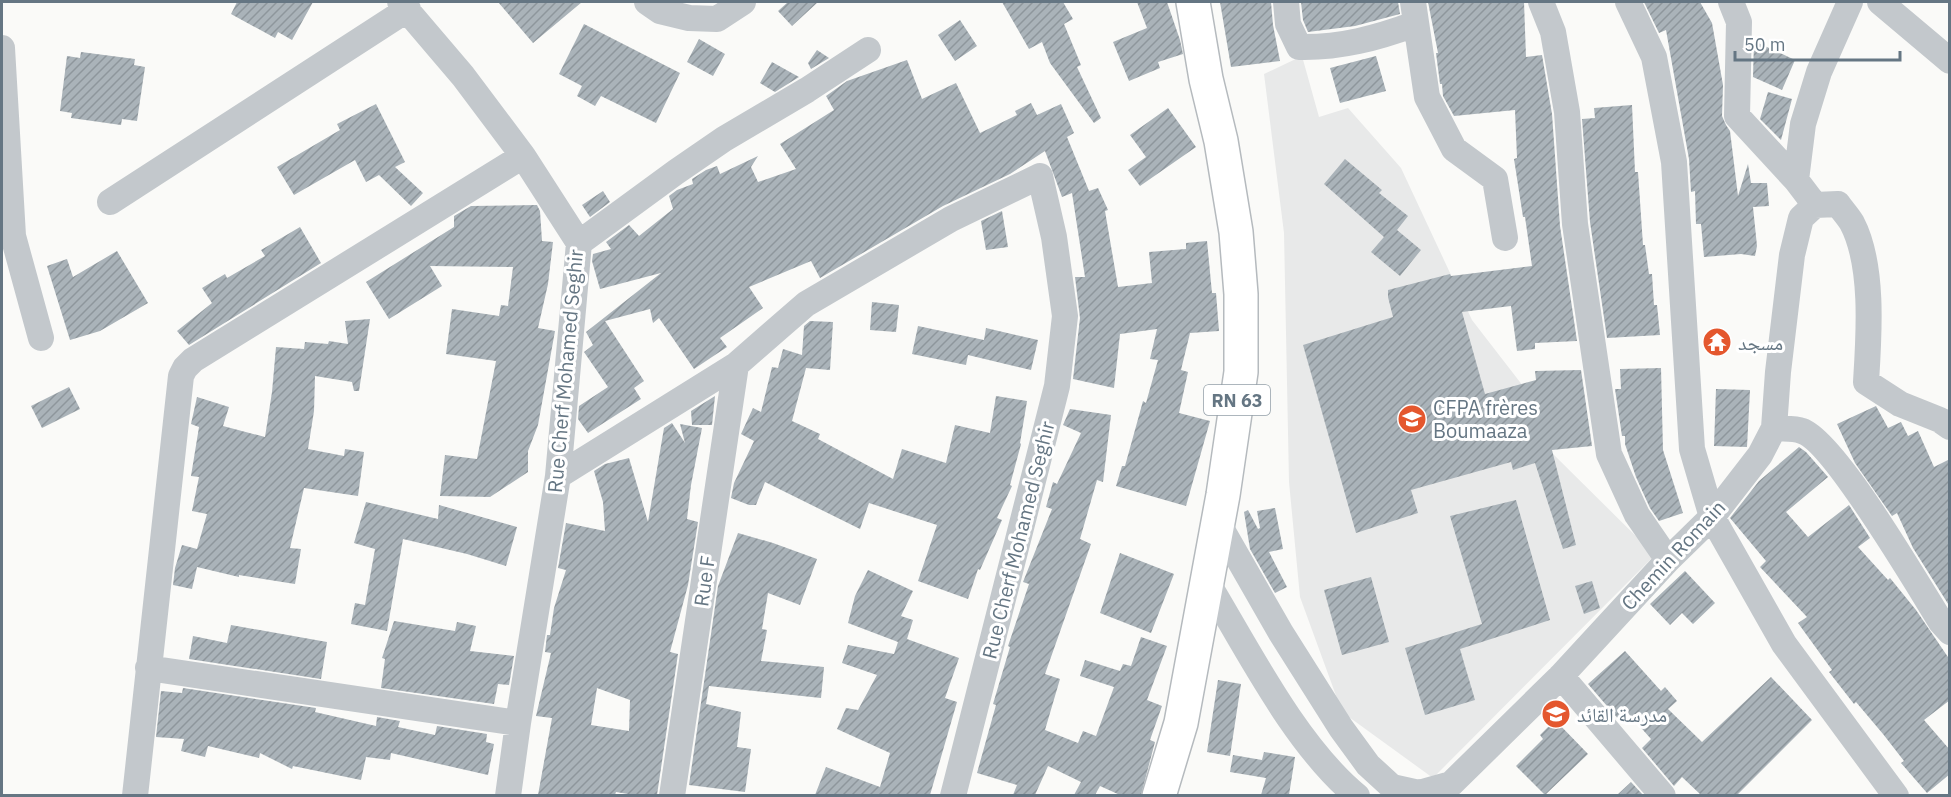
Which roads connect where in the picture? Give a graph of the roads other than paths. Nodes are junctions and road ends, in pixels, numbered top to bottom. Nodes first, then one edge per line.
1 (647, 2) edge
2 (743, 2) edge
3 (1193, 2) edge
4 (1286, 2) edge
5 (1541, 2) edge
6 (1628, 2) edge
7 (1731, 2) edge
8 (1850, 2) edge
9 (1880, 2) edge
10 (404, 5) edge
11 (1414, 13) edge
12 (2, 48) edge
13 (868, 50) dead end
14 (1950, 61) edge
15 (523, 156) junction
16 (1796, 180) junction
17 (110, 202) dead end
18 (1815, 205) junction
19 (1504, 238) dead end
20 (579, 243) junction
21 (41, 338) dead end
22 (736, 365) junction
23 (1946, 420) edge
24 (1774, 428) junction
25 (558, 476) junction
26 (1712, 517) junction
27 (1218, 523) junction
28 (1668, 560) junction
29 (1207, 582) junction
30 (1950, 632) edge
31 (148, 668) junction
32 (1561, 676) junction
33 (518, 723) junction
34 (135, 795) edge
35 (508, 795) edge
36 (672, 795) edge
37 (953, 795) edge
38 (1159, 795) edge
39 (1357, 795) edge
40 (1663, 795) edge
41 (1896, 795) edge

1 - 2 street
3 - 27 main road, RN 63
4 - 11 street
5 - 28 street
6 - 26 street
7 - 16 street
8 - 16 street
9 - 14 street
10 - 15 street, Rue Cherf Mohamed Seghir
10 - 17 street
11 - 19 street
12 - 21 street
13 - 20 street
15 - 20 street, Rue Cherf Mohamed Seghir
15 - 31 street
16 - 18 street
18 - 23 street
18 - 24 street, Chemin Romain
20 - 25 street, Rue Cherf Mohamed Seghir
22 - 25 street
22 - 36 street, Rue F
22 - 37 street, Rue Cherf Mohamed Seghir
24 - 26 street, Chemin Romain
24 - 30 street
25 - 33 street, Rue Cherf Mohamed Seghir
26 - 28 street, Chemin Romain
26 - 41 street
27 - 29 main road, RN 63
27 - 32 street, Chemin Romain
28 - 32 street, Chemin Romain
29 - 38 main road, RN 63
29 - 39 street
31 - 33 street
31 - 34 street
32 - 40 street
33 - 35 street, Rue Cherf Mohamed Seghir

